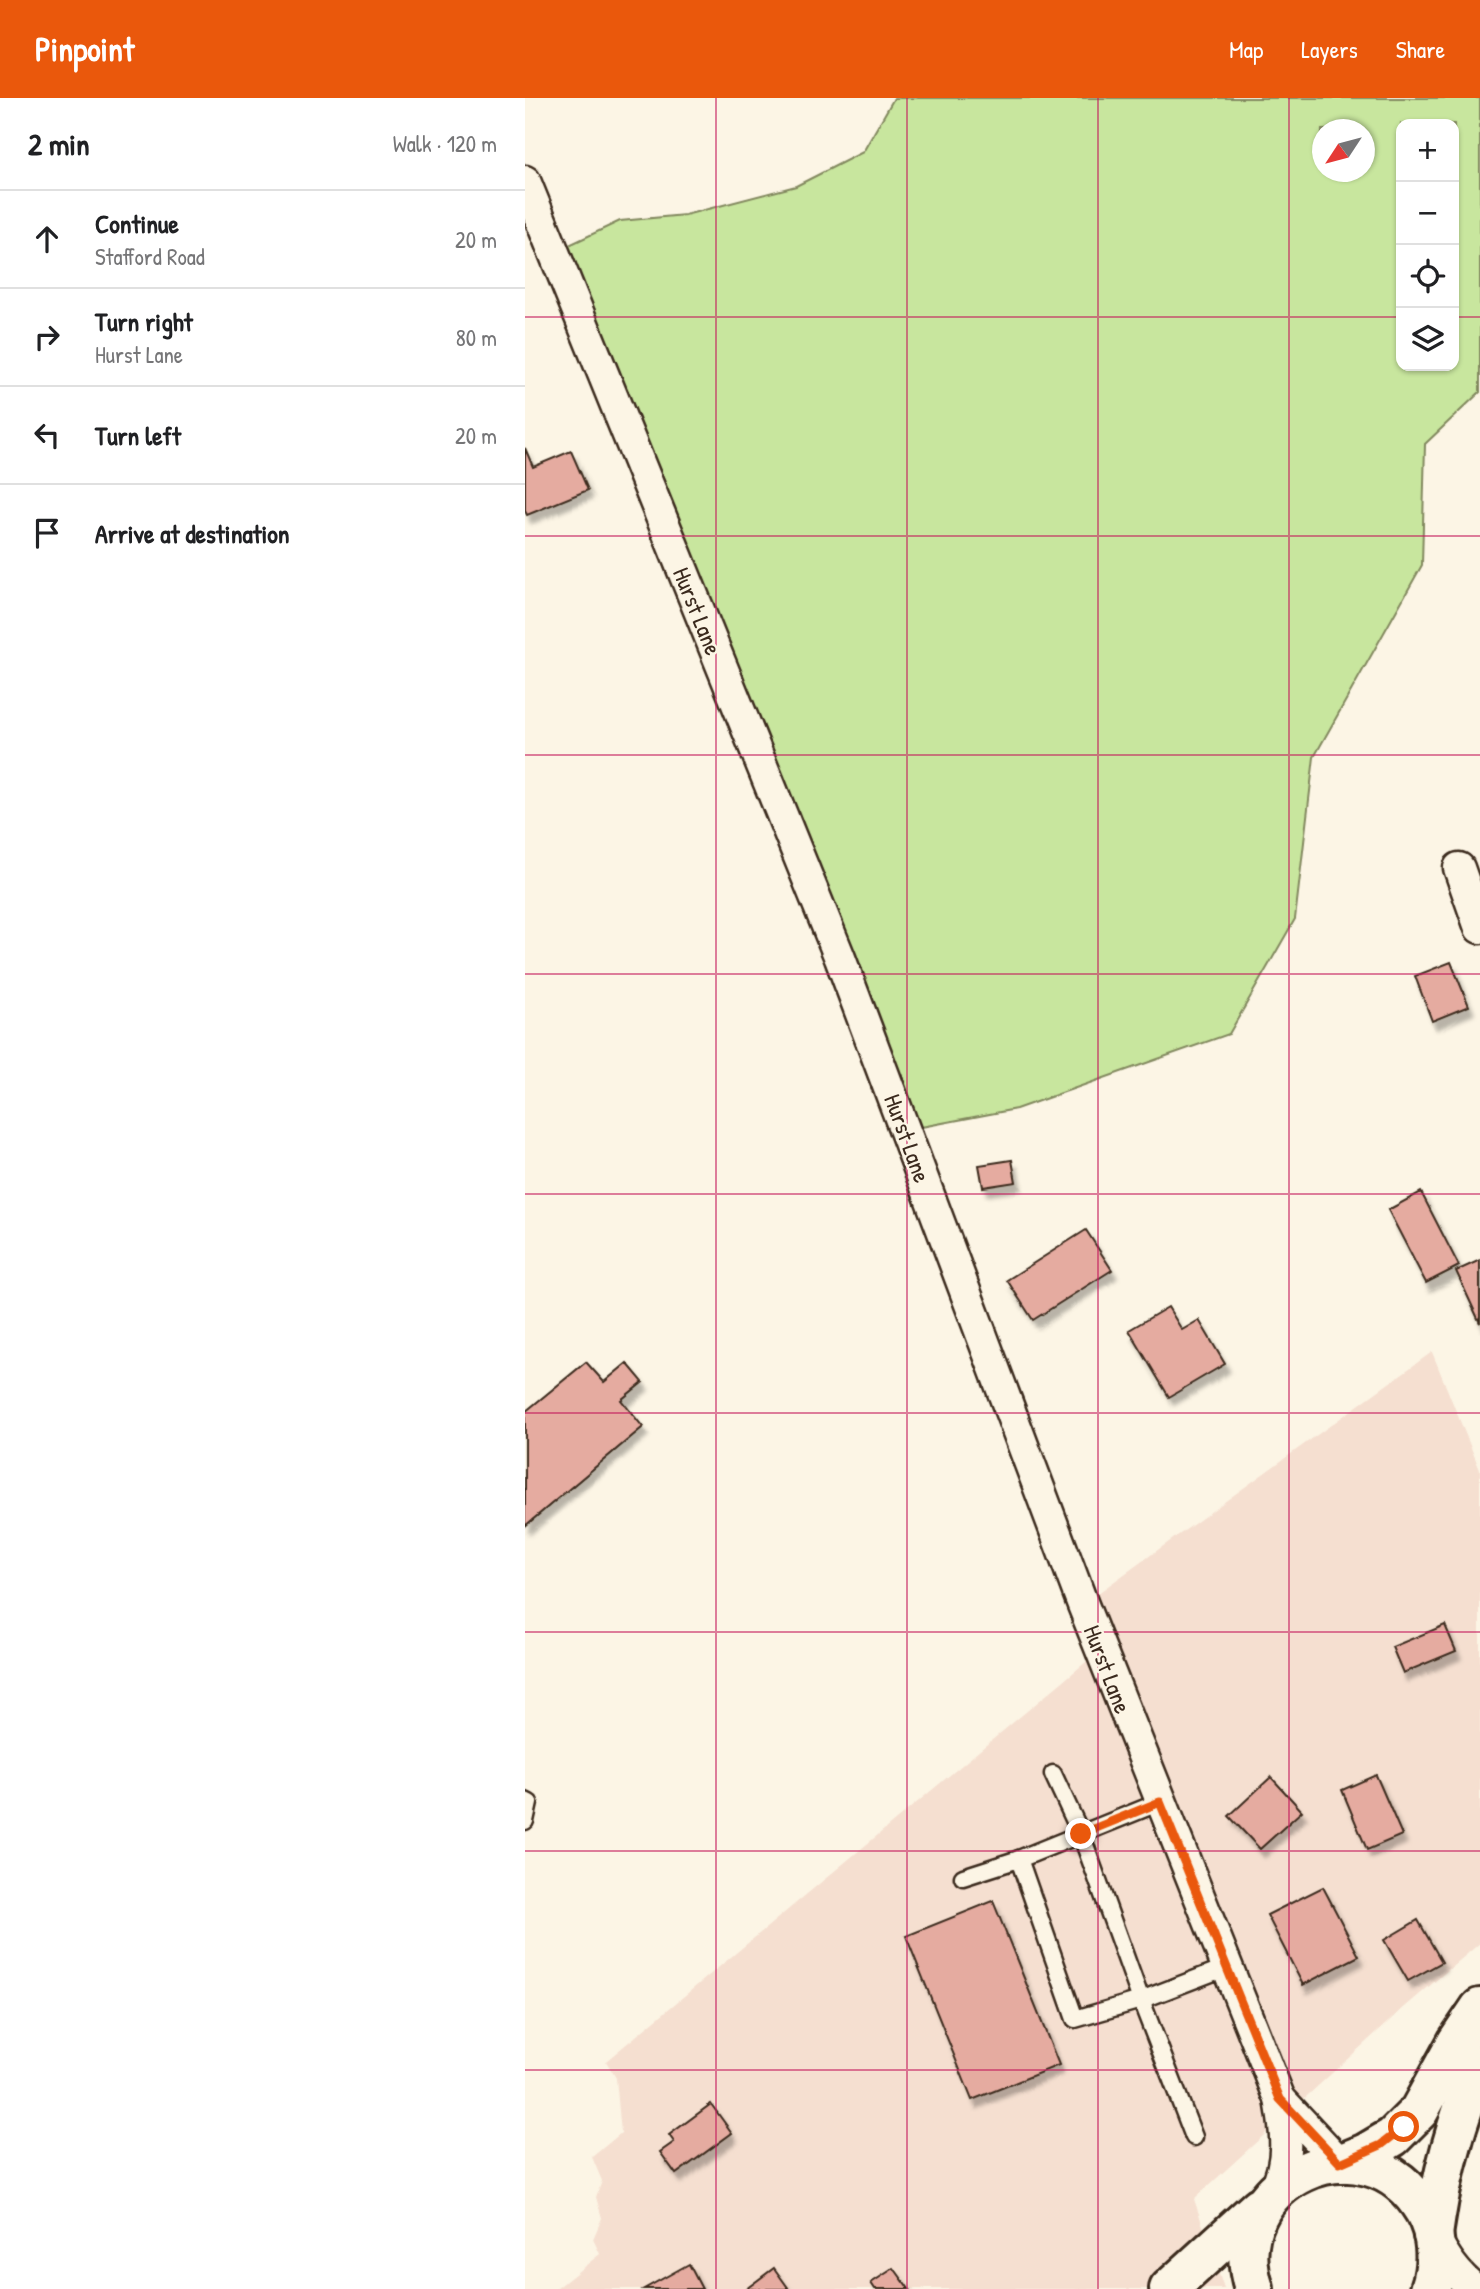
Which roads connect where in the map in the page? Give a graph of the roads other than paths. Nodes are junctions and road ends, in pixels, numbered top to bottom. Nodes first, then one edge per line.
1 (525, 181) edge
2 (1459, 868) dead end
3 (1480, 928) edge
4 (1053, 1774) dead end
5 (525, 1801) edge
6 (1160, 1802) junction
7 (525, 1821) edge
8 (1081, 1834) junction
9 (1019, 1859) junction
10 (963, 1877) dead end
11 (1227, 1967) junction
12 (1141, 2000) junction
13 (1480, 2008) edge
14 (1480, 2064) edge
15 (1280, 2099) junction
16 (1194, 2137) dead end
17 (1341, 2163) junction
18 (1273, 2192) junction
19 (1433, 2236) junction
20 (1169, 2289) edge
21 (1254, 2289) edge
22 (1430, 2289) edge
23 (1475, 2289) edge

1 - 6 street, Hurst Lane
2 - 3 street
4 - 8 lane
5 - 7 lane
6 - 8 lane
6 - 11 street, Hurst Lane
8 - 9 lane
8 - 12 lane
9 - 10 lane
9 - 12 lane
11 - 12 lane
11 - 15 street, Hurst Lane
12 - 16 lane
13 - 17 main road
14 - 19 main road
15 - 17 street, Hurst Lane
15 - 18 street, Hurst Lane
17 - 18 main road
17 - 19 main road
18 - 20 main road
18 - 21 main road
19 - 22 main road
19 - 23 street

